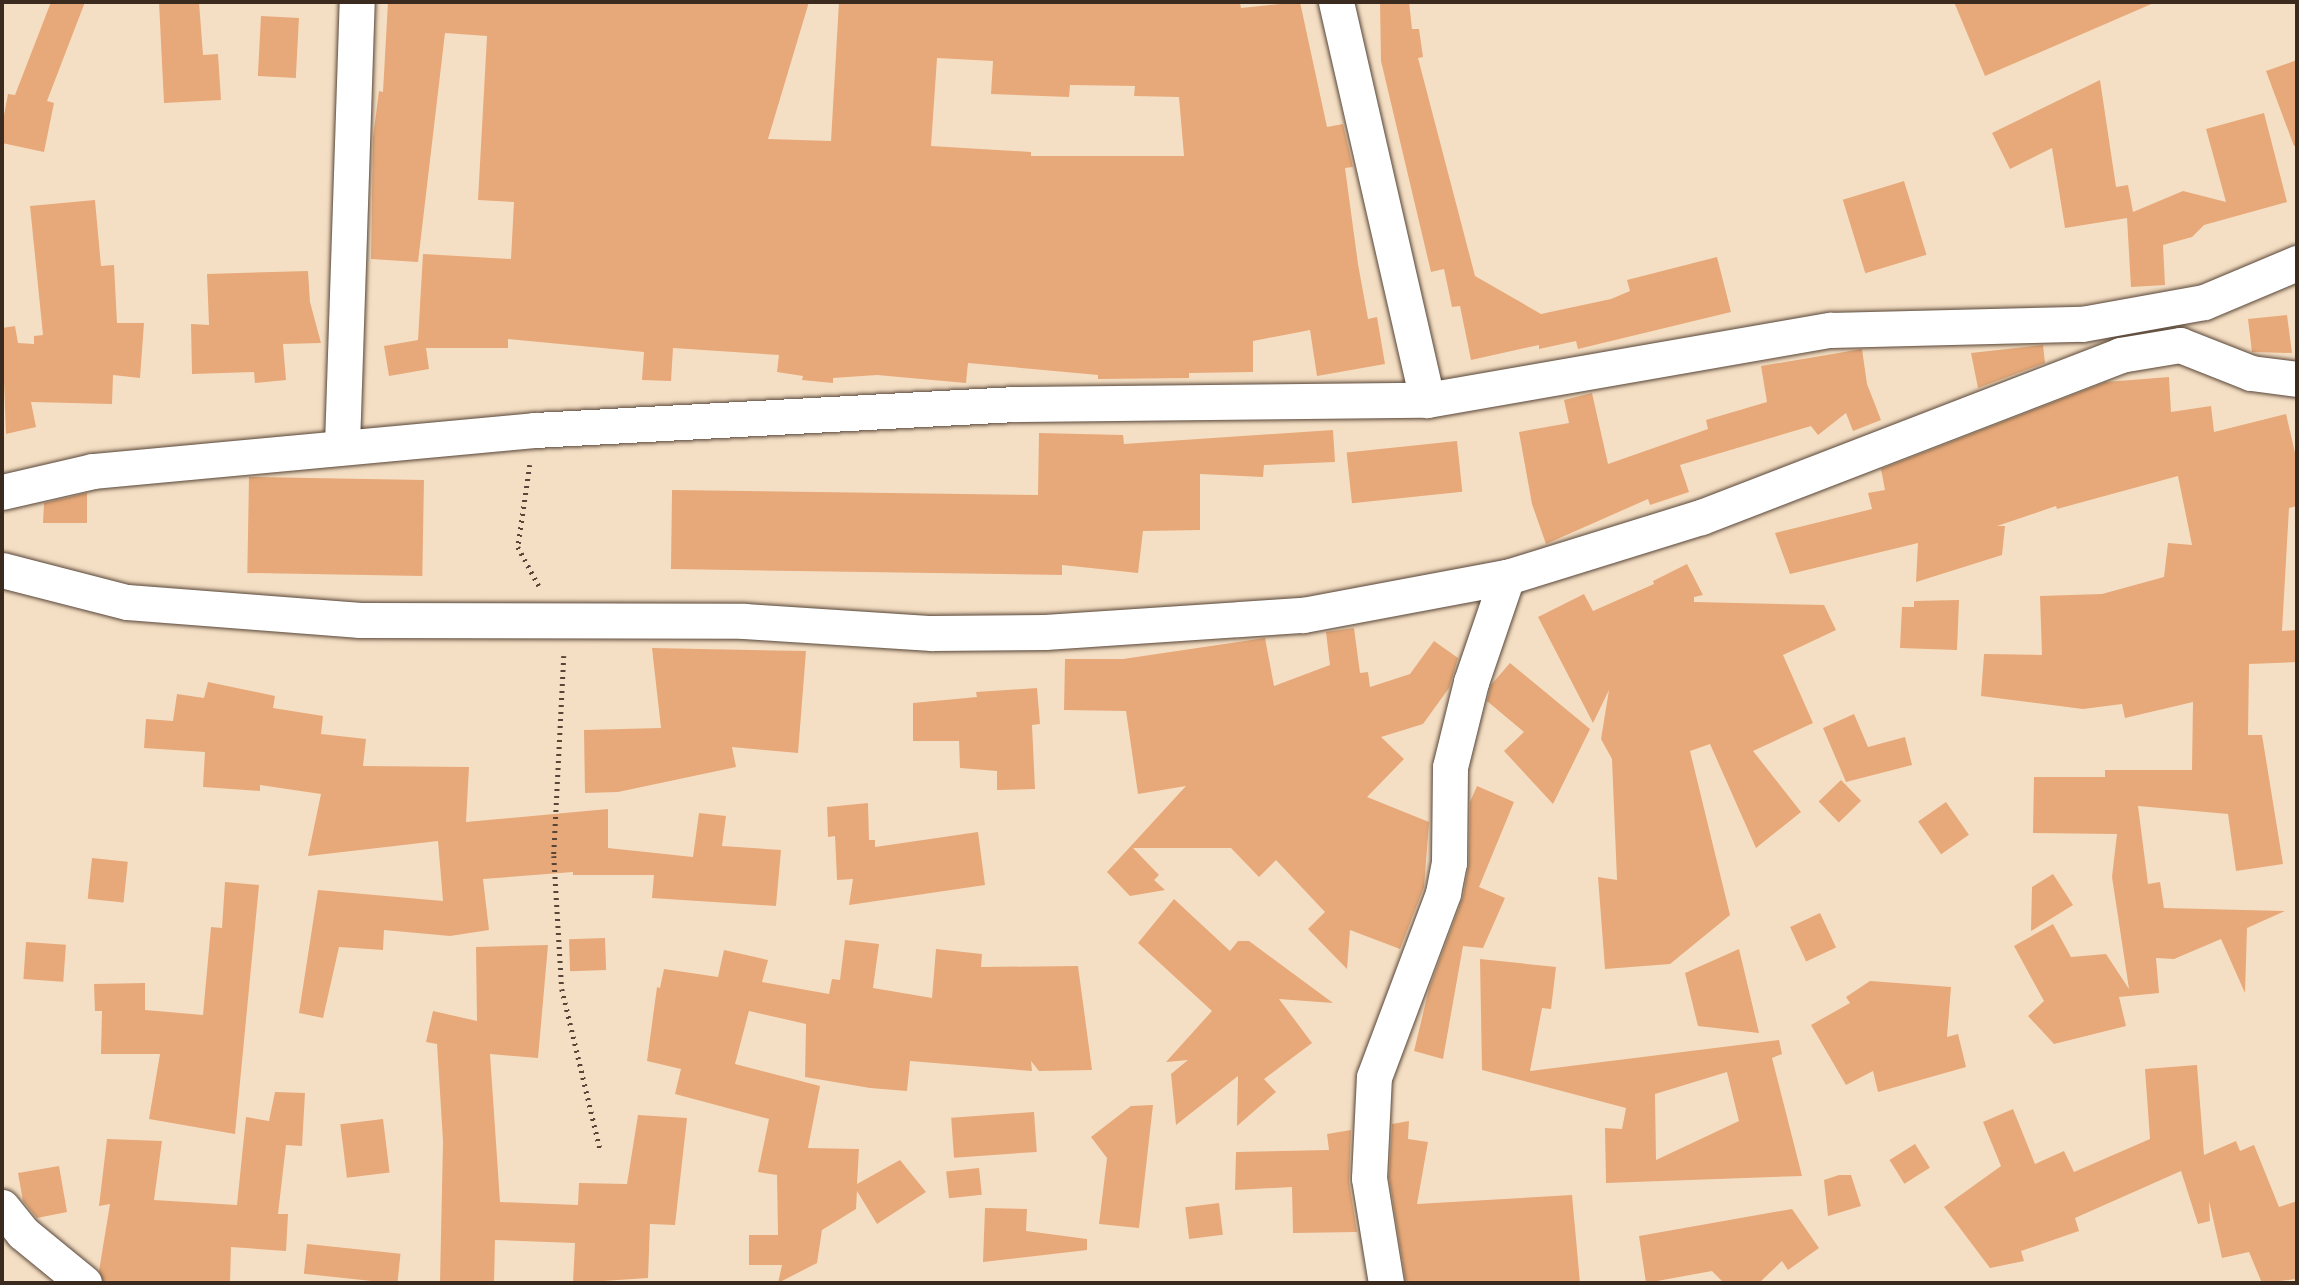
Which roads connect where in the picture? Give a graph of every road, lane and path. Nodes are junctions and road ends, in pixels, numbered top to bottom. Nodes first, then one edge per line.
1 (357, 2) edge
2 (1336, 2) edge
3 (2297, 263) edge
4 (2297, 379) edge
5 (1427, 400) junction
6 (535, 430) junction
7 (342, 445) junction
8 (2, 492) edge
9 (2, 570) edge
10 (1507, 577) junction
11 (566, 621) junction
12 (600, 1149) dead end
13 (2, 1207) edge
14 (84, 1283) edge
15 (1386, 1283) edge

1 - 7 street
2 - 5 street
3 - 5 street
4 - 10 street
5 - 6 street
6 - 7 street
6 - 11 path
7 - 8 street
9 - 11 street
10 - 11 street
10 - 15 street
11 - 12 path
13 - 14 street

